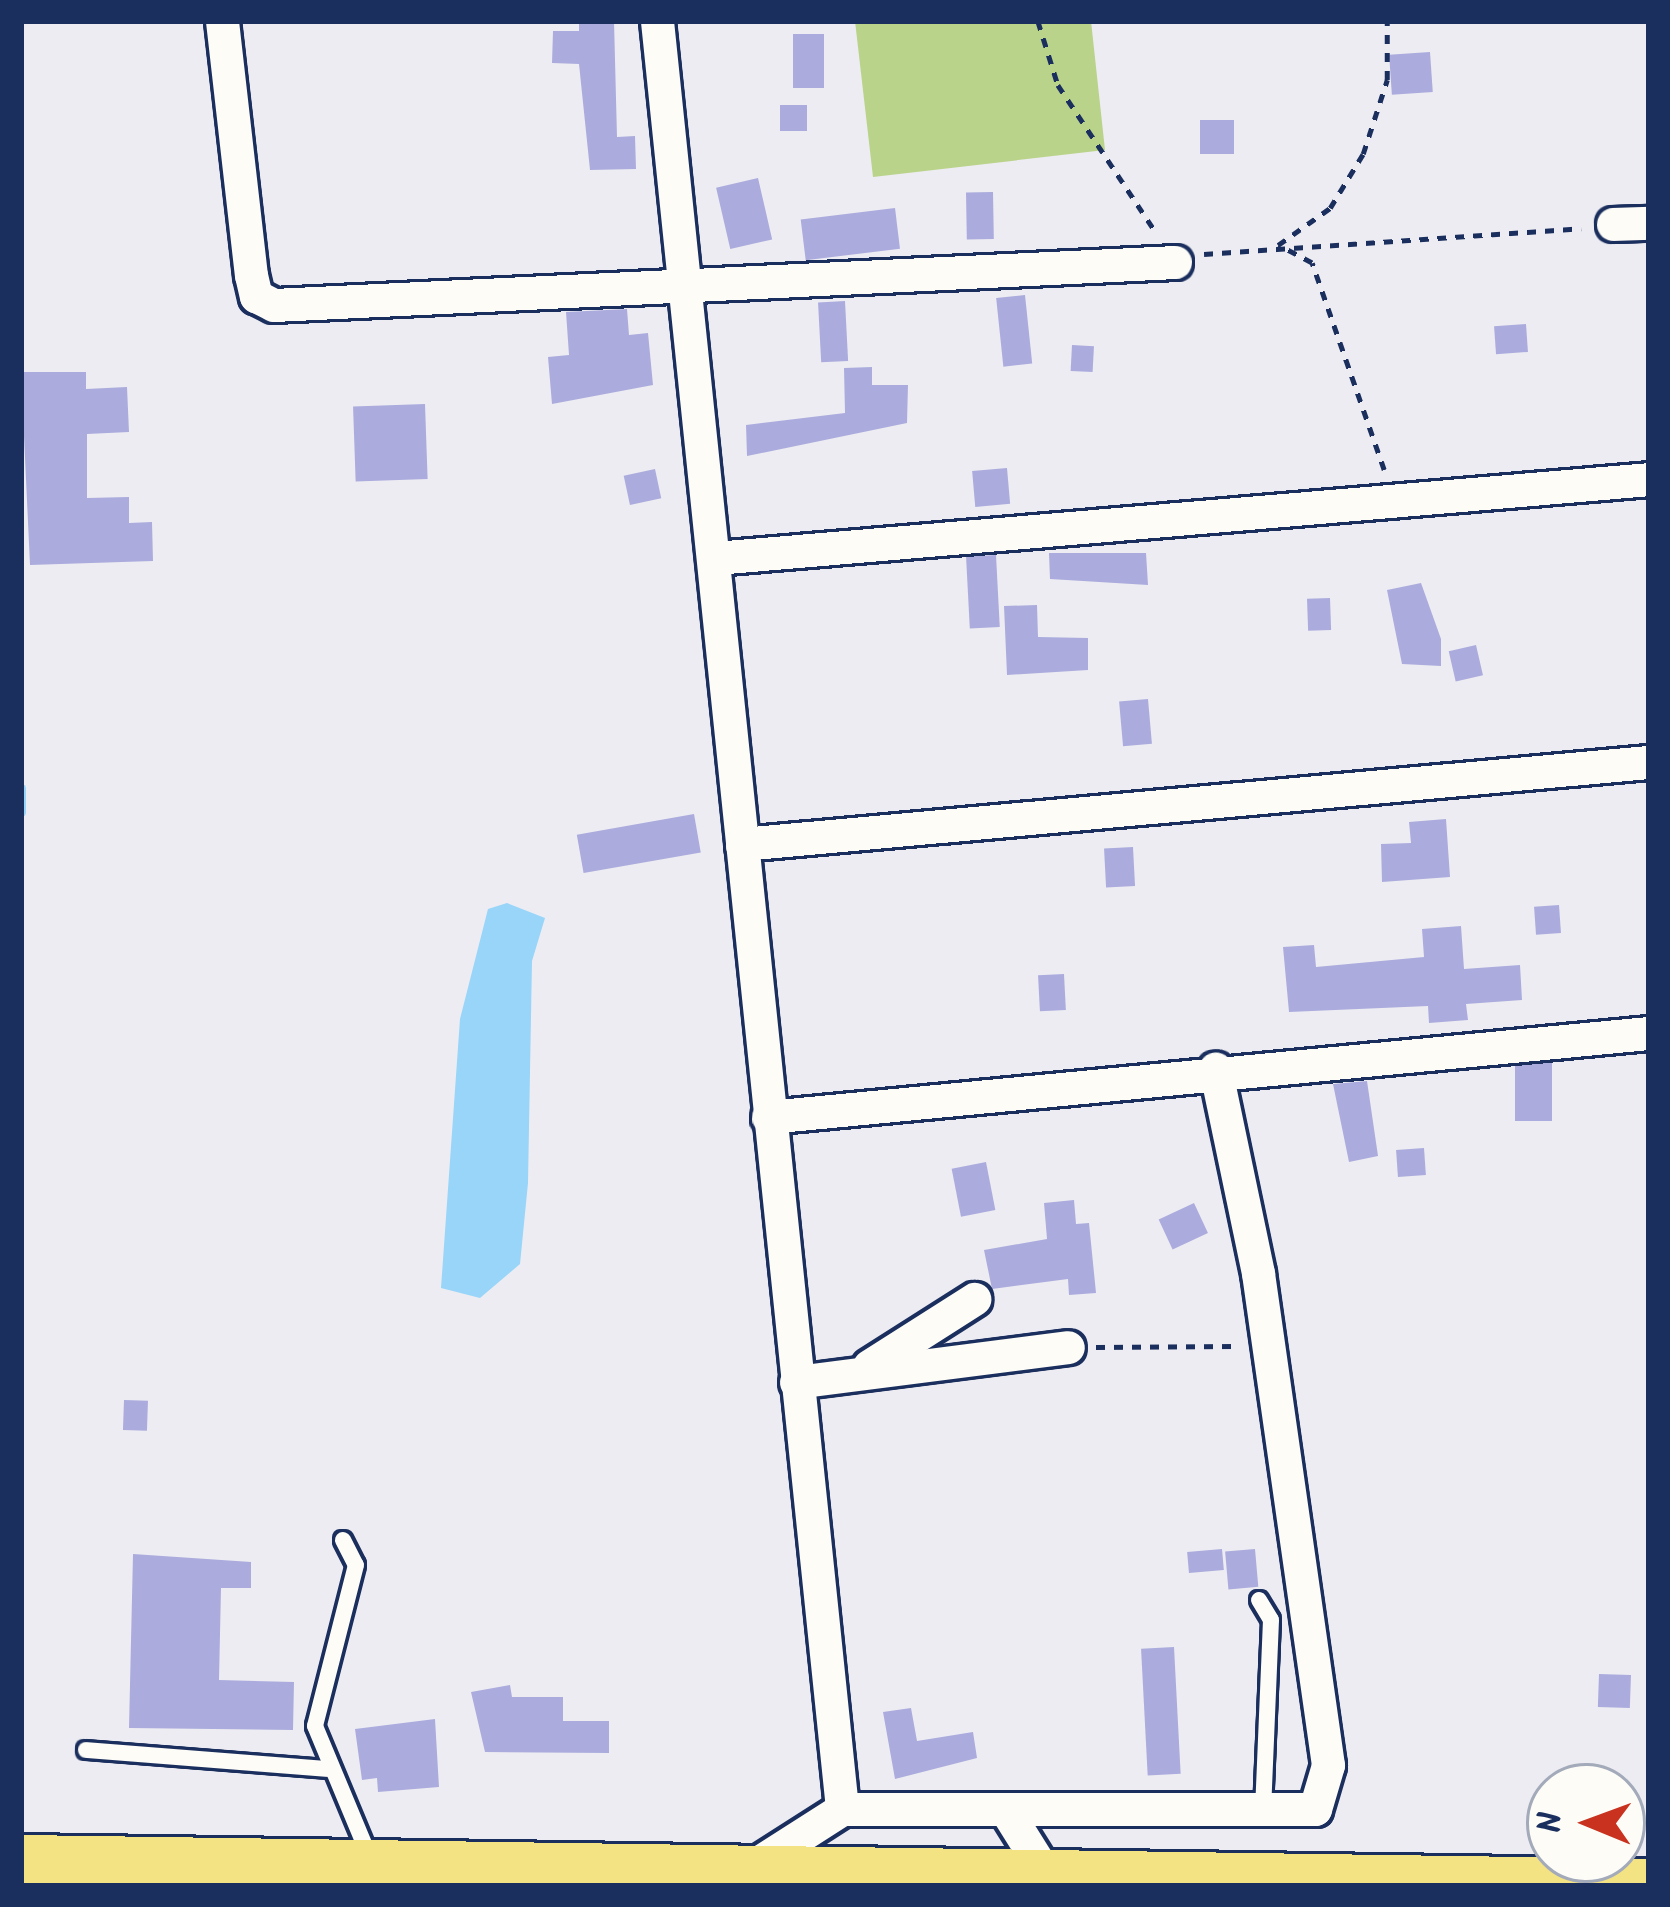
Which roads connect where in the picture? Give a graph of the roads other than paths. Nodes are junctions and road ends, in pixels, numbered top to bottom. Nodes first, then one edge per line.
1 (222, 21) edge
2 (657, 21) edge
3 (1649, 223) edge
4 (1612, 224) road end
5 (1184, 259) road end
6 (681, 289) junction
7 (1649, 479) edge
8 (715, 558) junction
9 (1649, 762) edge
10 (742, 844) junction
11 (1649, 1033) edge
12 (1215, 1068) junction
13 (768, 1117) junction
14 (974, 1299) dead end
15 (1068, 1347) road end
16 (860, 1372) junction
17 (796, 1382) junction
18 (343, 1540) dead end
19 (1259, 1600) dead end
20 (86, 1750) dead end
21 (327, 1769) junction
22 (842, 1810) junction
23 (1007, 1812) junction
24 (1263, 1812) junction
25 (21, 1860) edge
26 (372, 1862) junction
27 (742, 1873) junction
28 (1047, 1876) junction
29 (1649, 1884) edge

1 - 6 street
2 - 6 street
3 - 4 street
5 - 6 street
6 - 8 street
7 - 8 street
8 - 10 street
9 - 10 street
10 - 13 street
11 - 12 street
12 - 13 street
12 - 24 street
13 - 17 street
14 - 16 street
15 - 16 street
16 - 17 street
17 - 22 street
18 - 21 lane
19 - 24 lane
20 - 21 lane
21 - 26 lane
22 - 23 street
22 - 27 street
23 - 24 street
23 - 28 street
25 - 26 main road
26 - 27 main road
27 - 28 main road
28 - 29 main road

